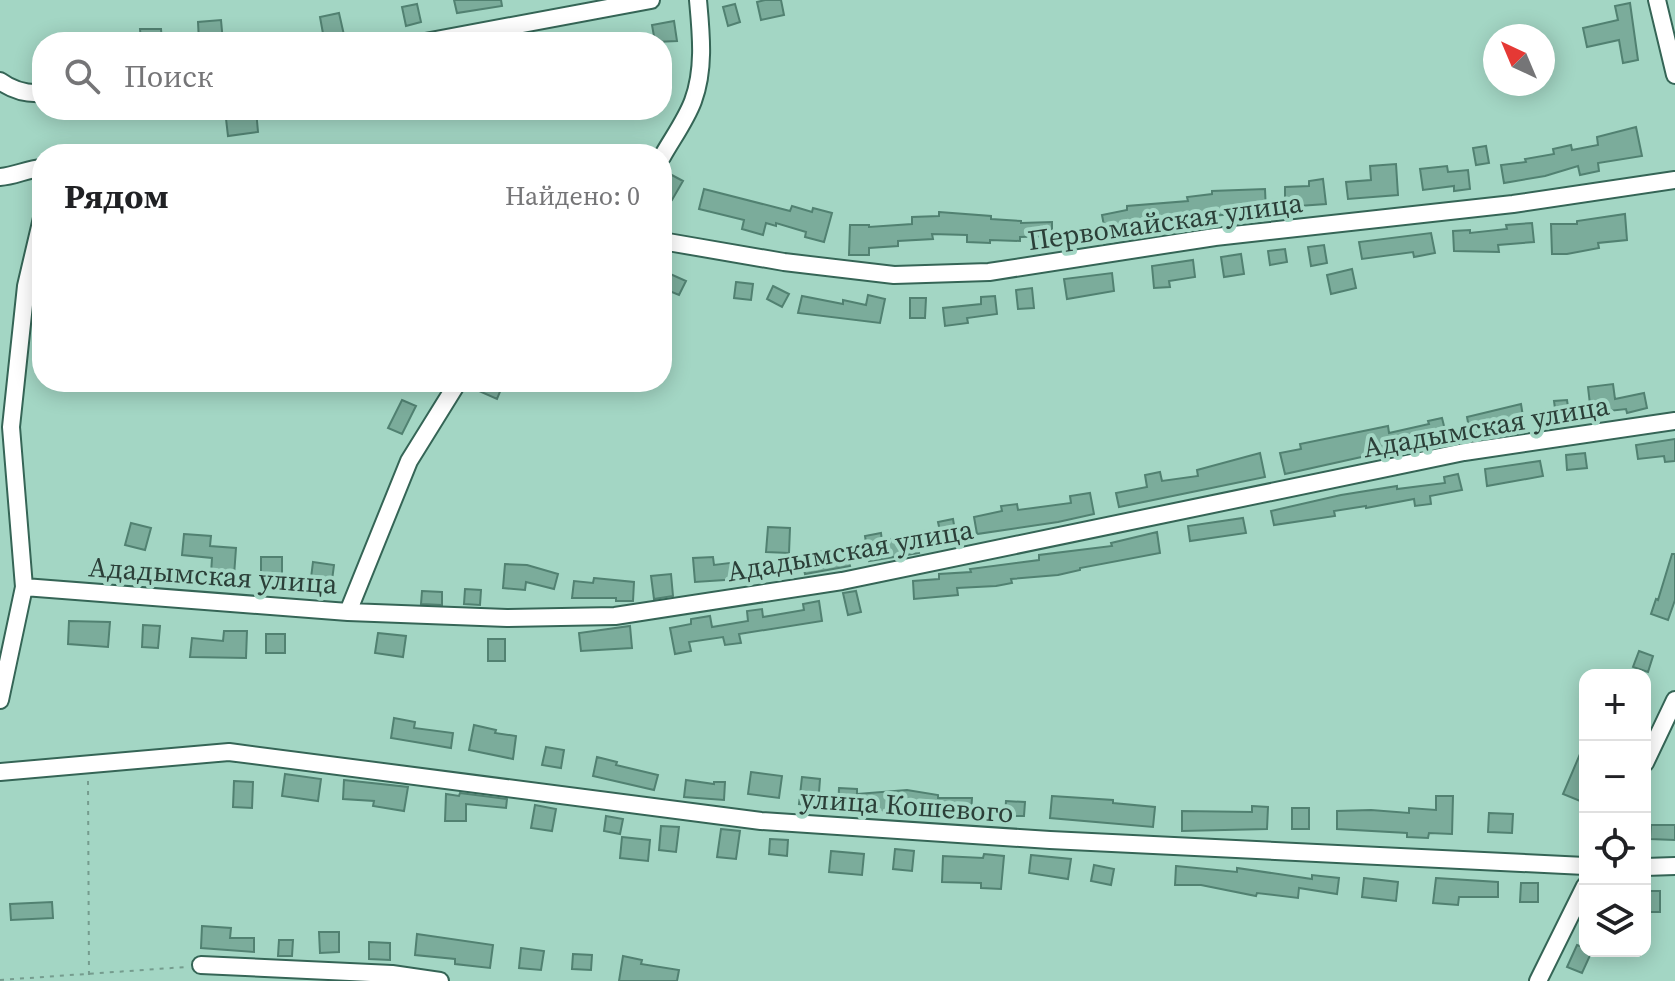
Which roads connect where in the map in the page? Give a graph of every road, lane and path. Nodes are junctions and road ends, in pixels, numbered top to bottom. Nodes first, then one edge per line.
1 (651, 0) edge
2 (698, 0) edge
3 (1657, 0) edge
4 (479, 32) edge
5 (1675, 75) edge
6 (0, 81) edge
7 (32, 94) edge
8 (669, 144) edge
9 (32, 168) edge
10 (0, 177) edge
11 (1675, 180) edge
12 (672, 243) edge
13 (32, 260) edge
14 (452, 392) edge
15 (1675, 421) edge
16 (24, 587) junction
17 (348, 612) junction
18 (0, 700) edge
19 (1675, 700) edge
20 (1651, 750) edge
21 (88, 764) junction
22 (0, 772) edge
23 (1579, 866) edge
24 (1675, 866) edge
25 (1651, 867) edge
26 (1579, 898) edge
27 (201, 965) joint
28 (89, 976) junction
29 (0, 980) edge
30 (89, 981) edge
31 (440, 981) edge
32 (1538, 981) edge

1 - 4 street
2 - 8 street
3 - 5 street
6 - 7 street
9 - 10 street
11 - 12 street, Первомайская улица
13 - 16 street
14 - 17 street
15 - 17 street, Ададымская улица
16 - 17 street, Ададымская улица
16 - 18 street
19 - 20 street
21 - 22 street, улица Кошевого
21 - 23 street, улица Кошевого
21 - 28 path
24 - 25 street
26 - 32 street
27 - 28 path
27 - 31 street
28 - 29 path
28 - 30 path

